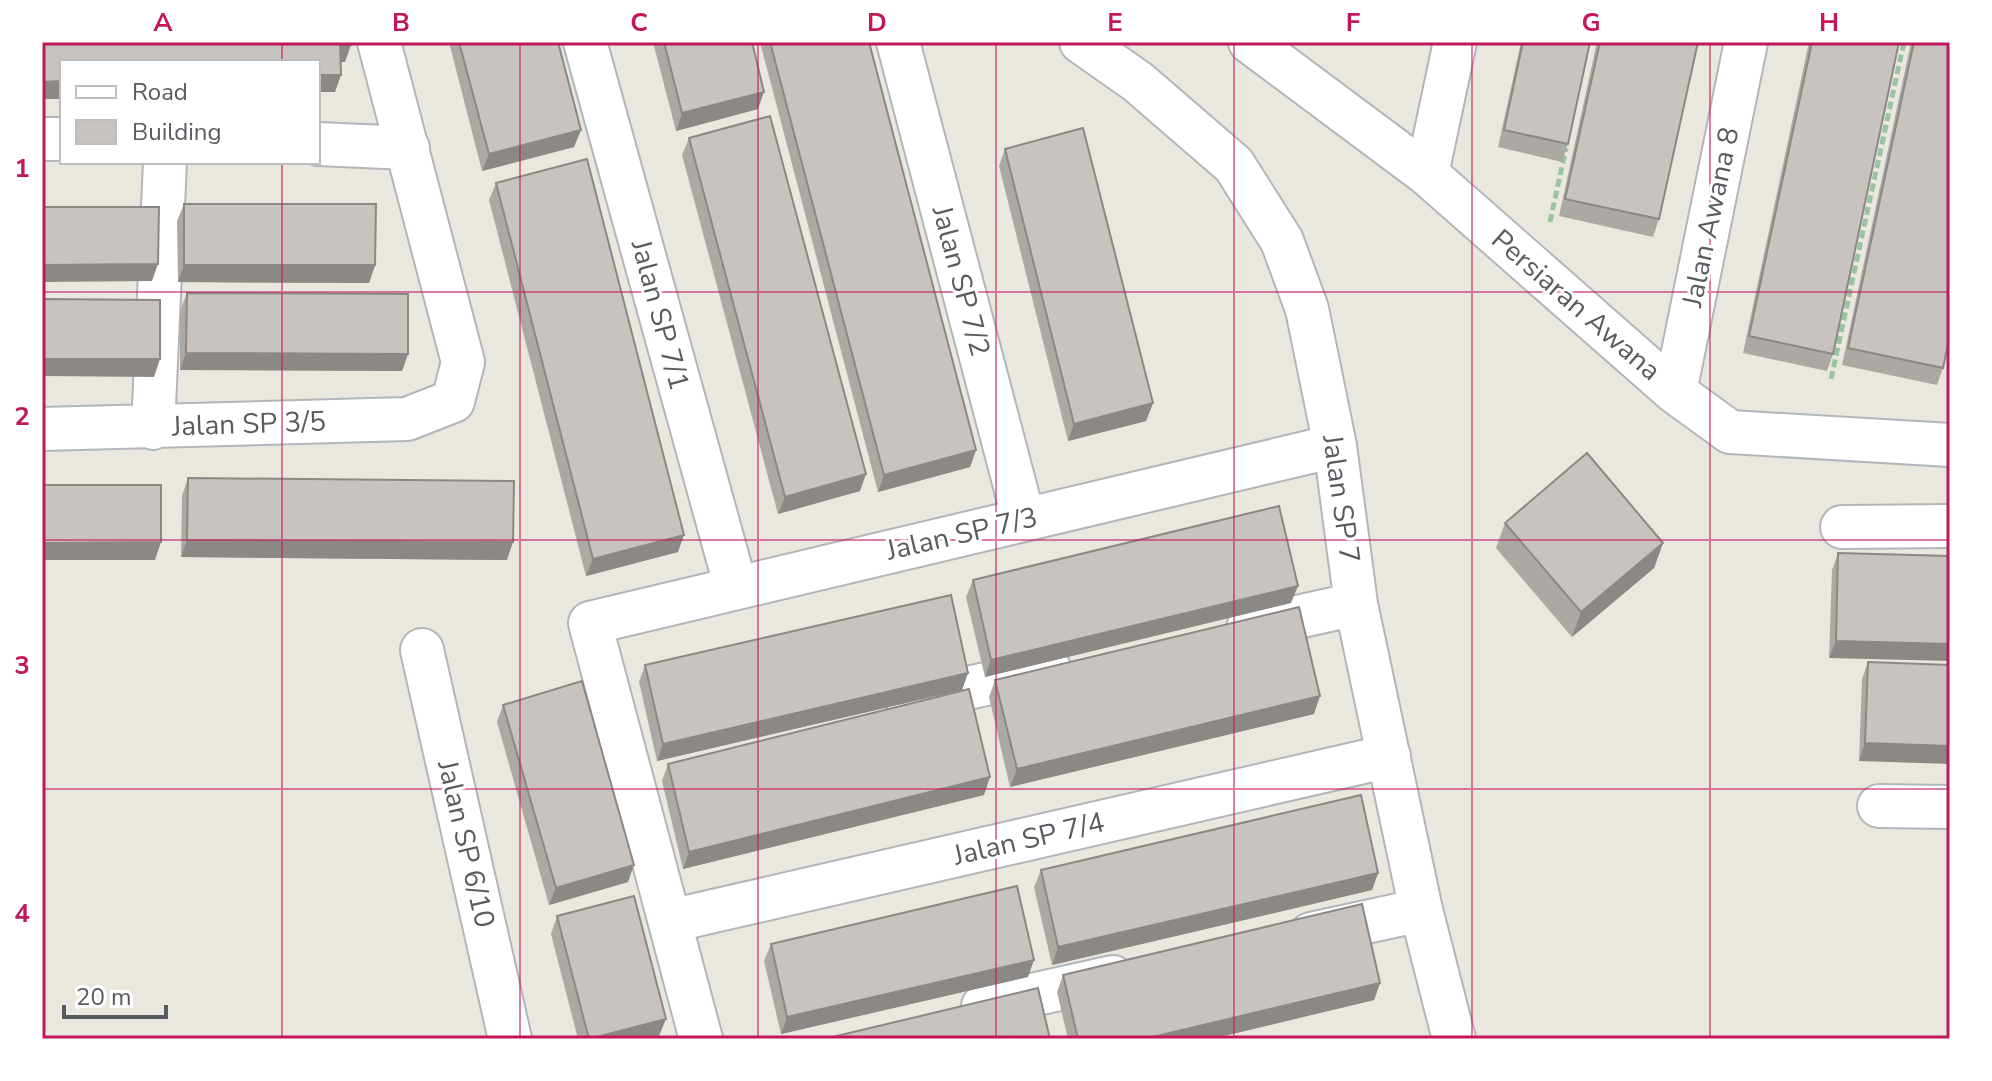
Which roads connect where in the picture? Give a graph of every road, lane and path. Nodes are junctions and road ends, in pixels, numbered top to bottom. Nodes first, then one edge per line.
1 (379, 42) edge
2 (585, 42) edge
3 (898, 42) edge
4 (1081, 42) edge
5 (1250, 42) edge
6 (1455, 42) edge
7 (1746, 42) edge
8 (1904, 42) edge
9 (320, 144) edge
10 (1566, 147) edge
11 (408, 148) junction
12 (165, 164) edge
13 (1427, 174) junction
14 (1550, 222) dead end
15 (1831, 379) dead end
16 (1675, 392) junction
17 (153, 428) junction
18 (42, 429) edge
19 (1950, 445) edge
20 (1335, 446) junction
21 (1024, 520) junction
22 (1950, 526) edge
23 (1842, 527) dead end
24 (736, 588) junction
25 (1356, 604) junction
26 (1204, 637) edge
27 (422, 650) dead end
28 (1082, 664) edge
29 (869, 709) edge
30 (1389, 756) junction
31 (1879, 806) dead end
32 (1950, 807) edge
33 (1421, 910) junction
34 (670, 921) junction
35 (1270, 943) edge
36 (1149, 969) edge
37 (953, 1013) edge
38 (510, 1039) edge
39 (701, 1039) edge
40 (1454, 1039) edge

1 - 11 street
2 - 24 street, Jalan SP 7/1
3 - 21 street, Jalan SP 7/2
4 - 20 street, Jalan SP 7
5 - 13 street, Persiaran Awana
6 - 13 street
7 - 16 street, Jalan Awana 8
8 - 15 path
9 - 11 street
10 - 14 path
11 - 17 street, Jalan SP 3/5
12 - 17 street
13 - 16 street, Persiaran Awana
16 - 19 street, Persiaran Awana
17 - 18 street, Jalan SP 3/5
20 - 21 street, Jalan SP 7/3
20 - 25 street, Jalan SP 7
21 - 24 street, Jalan SP 7/3
22 - 23 street
24 - 34 street, Jalan SP 7/3
25 - 26 street
25 - 30 street, Jalan SP 7
27 - 38 street, Jalan SP 6/10
28 - 29 street
30 - 33 street, Jalan SP 7
30 - 34 street, Jalan SP 7/4
31 - 32 street
33 - 35 street
33 - 40 street, Jalan SP 7
34 - 39 street
36 - 37 street

